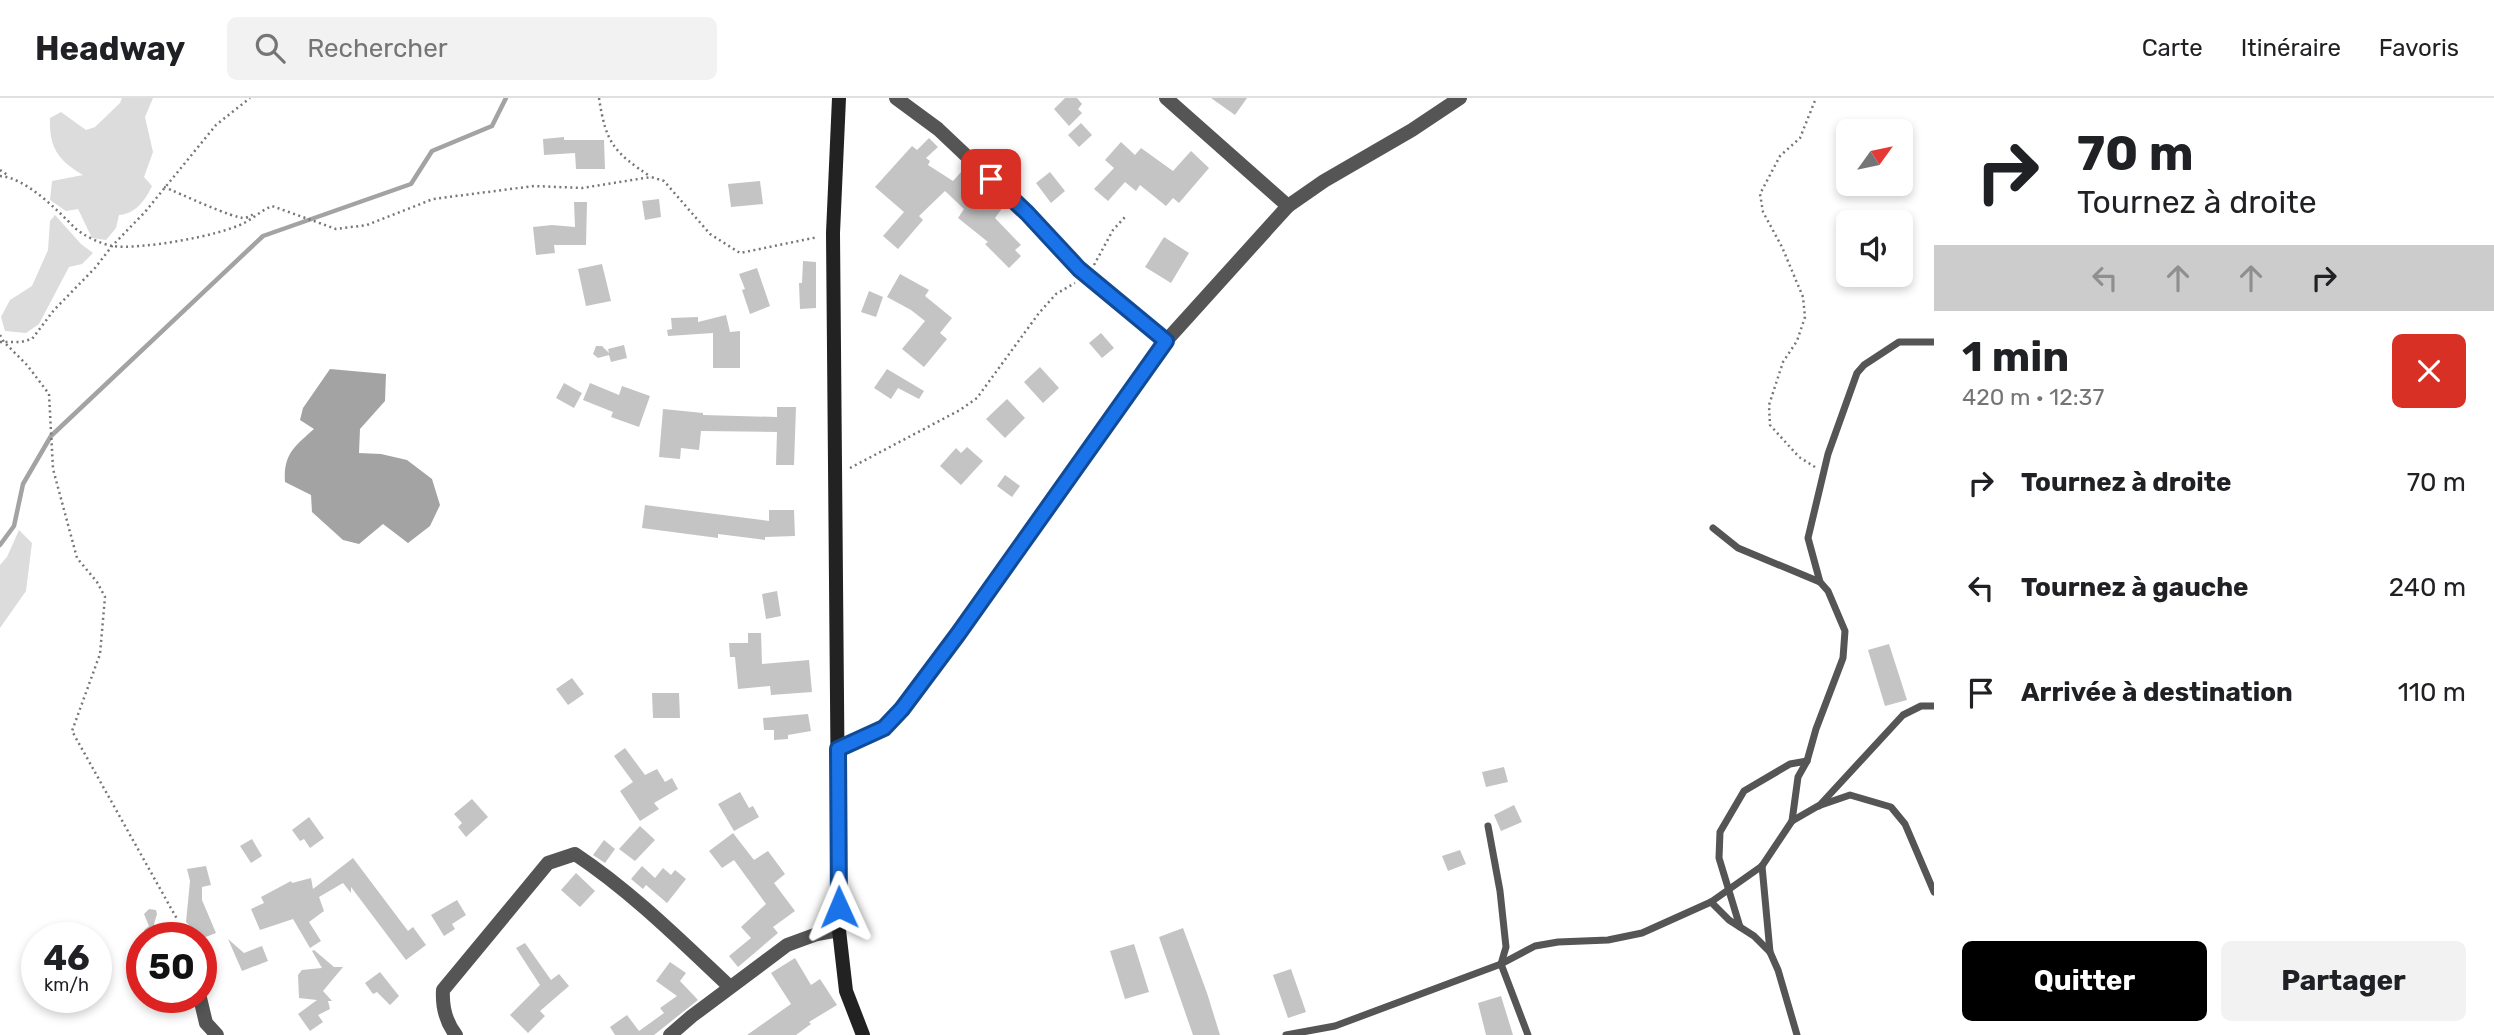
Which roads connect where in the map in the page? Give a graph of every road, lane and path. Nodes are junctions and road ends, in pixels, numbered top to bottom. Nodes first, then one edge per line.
1 (250, 98) edge
2 (599, 98) edge
3 (839, 98) edge
4 (896, 98) edge
5 (1166, 98) edge
6 (1460, 98) edge
7 (1816, 98) edge
8 (0, 170) edge
9 (0, 176) edge
10 (9, 177) junction
11 (651, 177) junction
12 (164, 187) junction
13 (1288, 206) junction
14 (262, 210) junction
15 (1125, 217) dead end
16 (833, 233) junction
17 (111, 246) junction
18 (1088, 276) junction
19 (0, 335) edge
20 (1166, 341) junction
21 (2, 342) edge
22 (1934, 342) edge
23 (1823, 472) junction
24 (835, 476) junction
25 (1713, 528) dead end
26 (1820, 582) junction
27 (1934, 706) edge
28 (838, 749) junction
29 (1807, 761) junction
30 (1818, 806) junction
31 (1792, 821) junction
32 (1488, 826) dead end
33 (1762, 866) junction
34 (1729, 889) junction
35 (1934, 892) edge
36 (1711, 902) junction
37 (178, 922) edge
38 (1740, 927) junction
39 (839, 930) junction
40 (1769, 952) junction
41 (1501, 964) junction
42 (730, 987) junction
43 (204, 1013) edge
44 (217, 1035) edge
45 (456, 1035) edge
46 (670, 1035) edge
47 (863, 1035) edge
48 (1286, 1035) edge
49 (1528, 1035) edge
50 (1797, 1035) edge

1 - 12 path
2 - 11 path
3 - 16 main road
4 - 18 street
5 - 13 street
6 - 13 street
7 - 23 path
8 - 10 path
9 - 10 path
10 - 17 path
11 - 14 path
11 - 16 path
12 - 14 path
12 - 17 path
13 - 20 street
14 - 17 path
15 - 18 path
16 - 24 main road
17 - 21 path
18 - 20 street
18 - 24 path
19 - 21 path
20 - 28 street
21 - 37 path
22 - 23 lane
23 - 26 lane
24 - 28 main road
25 - 26 lane
26 - 29 lane
27 - 30 lane
28 - 39 main road
29 - 31 lane
29 - 34 lane
30 - 31 lane
30 - 35 lane
31 - 33 lane
32 - 41 lane
33 - 34 lane
33 - 40 lane
34 - 36 lane
34 - 38 lane
36 - 38 lane
36 - 41 lane
38 - 40 lane
39 - 42 street
39 - 47 main road
40 - 50 lane
41 - 48 lane
41 - 49 lane
42 - 45 street
42 - 46 street
43 - 44 street

